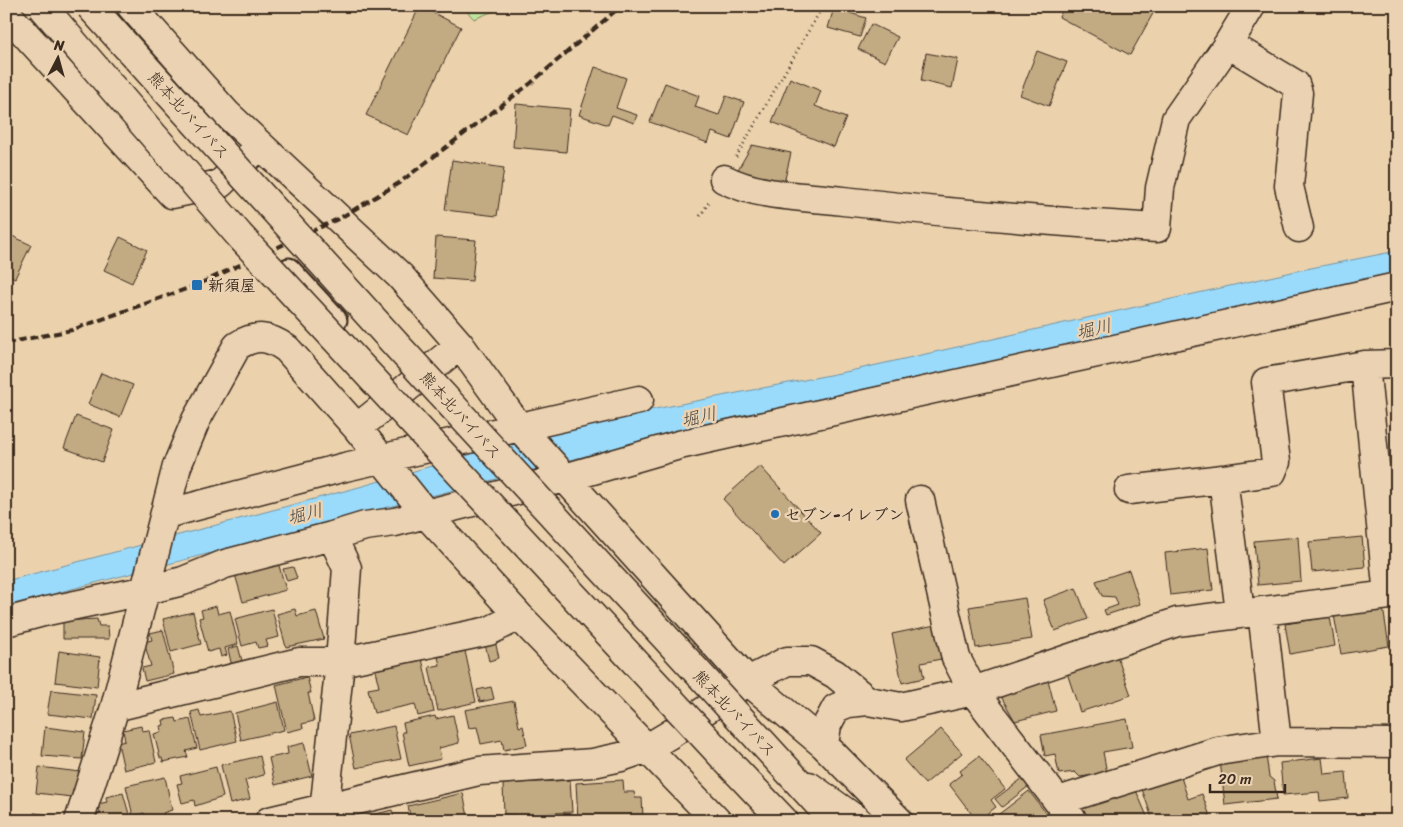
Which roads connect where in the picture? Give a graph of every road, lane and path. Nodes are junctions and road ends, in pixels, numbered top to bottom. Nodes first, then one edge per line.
1 (42, 6) edge
2 (90, 6) edge
3 (131, 6) edge
4 (823, 6) edge
5 (1251, 6) edge
6 (6, 13) edge
7 (1228, 44) junction
8 (260, 144) junction
9 (724, 179) junction
10 (700, 216) dead end
11 (1299, 228) dead end
12 (289, 269) dead end
13 (1397, 287) edge
14 (460, 345) junction
15 (1397, 364) edge
16 (1365, 365) junction
17 (401, 392) junction
18 (639, 400) dead end
19 (357, 428) junction
20 (521, 429) junction
21 (447, 443) junction
22 (383, 461) junction
23 (560, 473) junction
24 (1223, 479) junction
25 (1129, 490) dead end
26 (920, 500) dead end
27 (421, 508) junction
28 (165, 519) junction
29 (332, 536) junction
30 (148, 585) junction
31 (1392, 595) edge
32 (1251, 612) junction
33 (519, 616) junction
34 (6, 622) edge
35 (340, 662) junction
36 (748, 681) junction
37 (973, 691) junction
38 (868, 701) junction
39 (114, 708) junction
40 (1277, 742) junction
41 (1397, 743) edge
42 (824, 745) junction
43 (647, 748) junction
44 (791, 774) junction
45 (760, 795) junction
46 (1066, 811) edge
47 (323, 814) edge
48 (79, 821) edge
49 (269, 821) edge
50 (717, 821) edge
51 (776, 821) edge
52 (784, 821) edge
53 (834, 821) edge
54 (858, 821) edge
55 (899, 821) edge

1 - 45 main road, bridge
2 - 44 main road, 熊本北バイパス, bridge
3 - 8 main road
4 - 9 path
5 - 7 main road
6 - 8 main road
7 - 9 main road
7 - 11 main road
8 - 14 main road
9 - 10 path
12 - 17 street
13 - 23 main road
14 - 17 main road
14 - 20 main road
15 - 16 main road
16 - 24 main road
16 - 31 main road
17 - 19 main road
17 - 21 street
18 - 20 main road
19 - 22 main road
19 - 28 main road
20 - 21 main road
20 - 23 main road
21 - 22 main road
22 - 27 main road
22 - 28 main road
23 - 27 main road
23 - 36 main road
24 - 25 main road
24 - 32 main road
26 - 37 main road
27 - 29 main road
27 - 33 main road
28 - 30 main road
29 - 30 main road
29 - 35 main road
30 - 34 main road
30 - 39 main road
31 - 32 main road
32 - 37 main road
32 - 40 main road
33 - 35 main road
33 - 43 main road
35 - 39 main road
35 - 47 main road
36 - 38 main road
36 - 42 main road
36 - 43 main road
37 - 38 main road
37 - 46 main road
38 - 42 main road
39 - 48 main road
40 - 41 main road
40 - 46 main road
42 - 55 main road
43 - 47 main road
43 - 50 main road
44 - 53 main road, 熊本北バイパス
44 - 54 main road
45 - 51 main road
45 - 52 main road
47 - 49 main road

